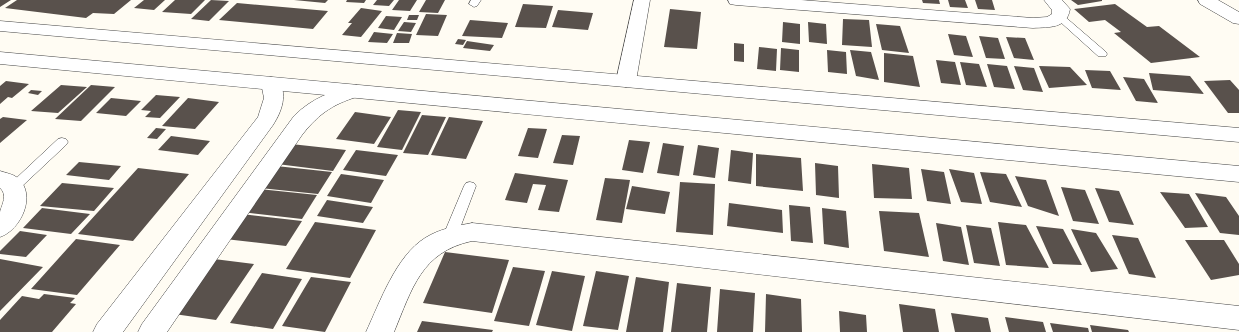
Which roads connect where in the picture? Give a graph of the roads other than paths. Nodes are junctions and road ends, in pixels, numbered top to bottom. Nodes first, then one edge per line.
1 (642, 0) edge
2 (736, 0) edge
3 (1052, 0) edge
4 (1206, 0) edge
5 (779, 2) edge
6 (1060, 17) junction
7 (1239, 19) edge
8 (0, 26) edge
9 (52, 31) junction
10 (1102, 54) dead end
11 (8, 58) edge
12 (626, 81) junction
13 (271, 83) junction
14 (356, 91) junction
15 (1239, 135) edge
16 (62, 142) dead end
17 (1239, 174) edge
18 (7, 183) edge
19 (470, 186) dead end
20 (0, 228) edge
21 (450, 236) junction
22 (1239, 318) edge
23 (107, 332) edge
24 (152, 332) edge
25 (380, 332) edge

1 - 12 street
2 - 5 street
3 - 6 street
4 - 7 street
5 - 6 street
6 - 10 lane
8 - 9 street
9 - 11 street
9 - 12 street
11 - 13 street
12 - 15 street
13 - 14 street
13 - 23 street
14 - 17 street
14 - 24 street
16 - 18 lane
18 - 20 street
19 - 21 lane
21 - 22 street
21 - 25 street

